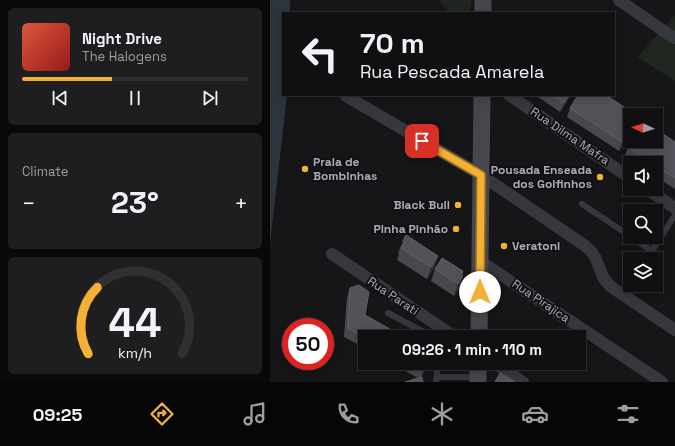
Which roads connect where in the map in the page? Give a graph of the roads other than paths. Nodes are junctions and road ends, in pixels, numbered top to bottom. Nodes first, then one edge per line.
1 (483, 0) edge
2 (619, 0) edge
3 (483, 12) edge
4 (674, 38) edge
5 (346, 96) edge
6 (482, 96) edge
7 (510, 96) edge
8 (623, 173) edge
9 (481, 175) junction
10 (657, 196) edge
11 (582, 204) dead end
12 (675, 208) edge
13 (675, 215) edge
14 (623, 232) edge
15 (663, 234) edge
16 (641, 244) edge
17 (656, 244) edge
18 (332, 254) dead end
19 (480, 261) junction
20 (388, 314) dead end
21 (419, 330) edge
22 (445, 330) edge
23 (479, 330) edge
24 (675, 330) edge
25 (437, 370) edge
26 (505, 370) edge
27 (478, 374) edge
28 (436, 380) edge
29 (523, 382) edge
30 (662, 382) edge

1 - 3 main road
2 - 4 street
5 - 9 street
6 - 9 main road
7 - 8 street, Rua Dilma Mafra
9 - 19 main road
9 - 24 street
10 - 12 street
11 - 14 lane
13 - 15 lane
16 - 17 lane
18 - 22 street, Rua Parati
19 - 23 main road
19 - 30 street, Rua Pirajica
20 - 21 lane
25 - 28 lane
26 - 29 street
27 - 28 lane

